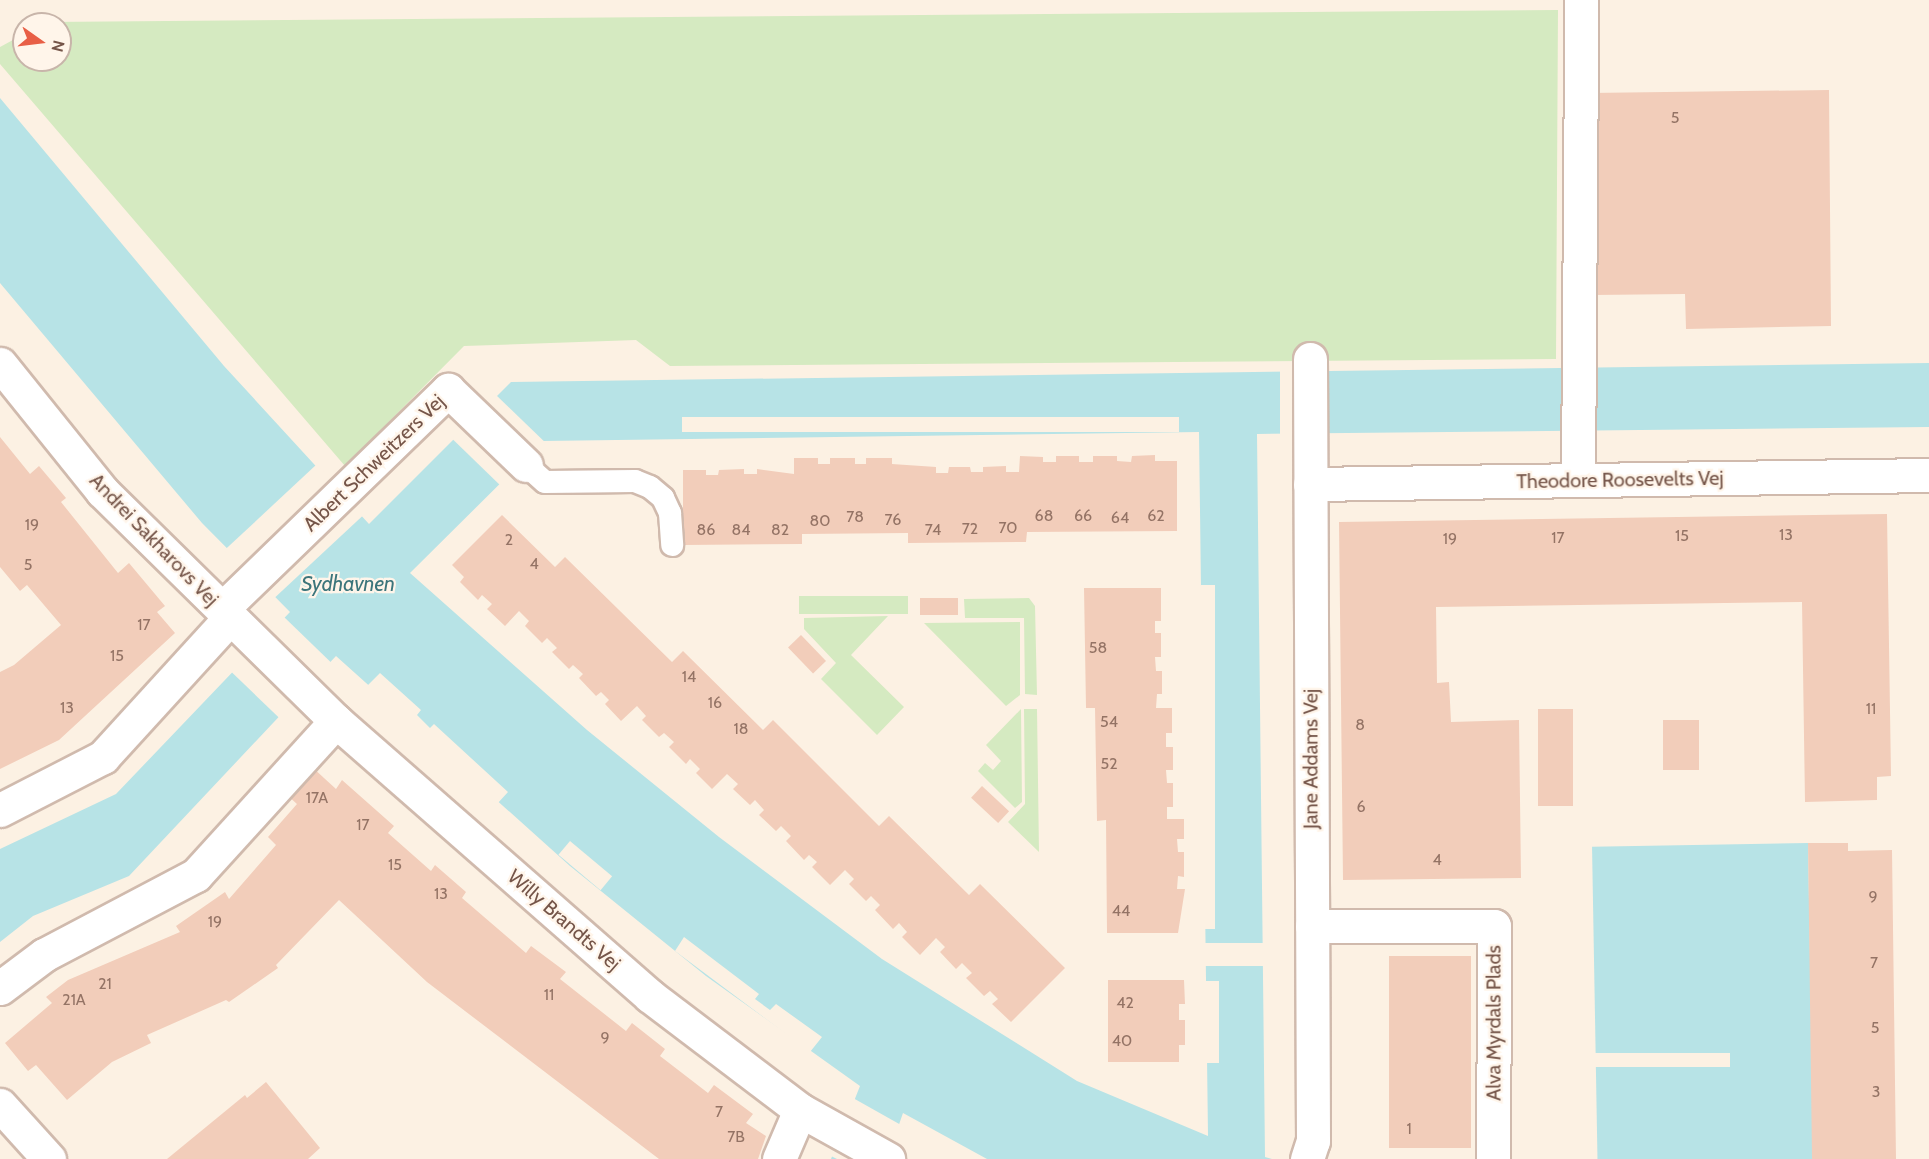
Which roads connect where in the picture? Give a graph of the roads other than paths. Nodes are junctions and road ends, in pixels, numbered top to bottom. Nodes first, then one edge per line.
1 (1581, 0) edge
2 (1310, 358) dead end
3 (0, 364) edge
4 (526, 465) joint
5 (1310, 472) junction
6 (1929, 475) edge
7 (1578, 480) junction
8 (672, 545) dead end
9 (226, 614) junction
10 (336, 721) junction
11 (0, 810) edge
12 (1312, 926) junction
13 (0, 988) edge
14 (0, 1105) edge
15 (800, 1110) junction
16 (49, 1159) edge
17 (779, 1159) edge
18 (888, 1159) edge
19 (1307, 1159) edge
20 (1493, 1159) edge

1 - 7 street
2 - 5 street, Jane Addams Vej
3 - 9 street, Andrei Sakharovs Vej
4 - 8 lane
4 - 9 street, Albert Schweitzers Vej
5 - 7 street, Theodore Roosevelts Vej
5 - 12 street, Jane Addams Vej
6 - 7 street, Theodore Roosevelts Vej
9 - 10 street, Willy Brandts Vej
9 - 11 street, Andrei Sakharovs Vej
10 - 13 street
10 - 15 street, Willy Brandts Vej
12 - 19 street, Jane Addams Vej
12 - 20 street, Alva Myrdals Plads
14 - 16 street
15 - 17 street
15 - 18 street, Willy Brandts Vej

